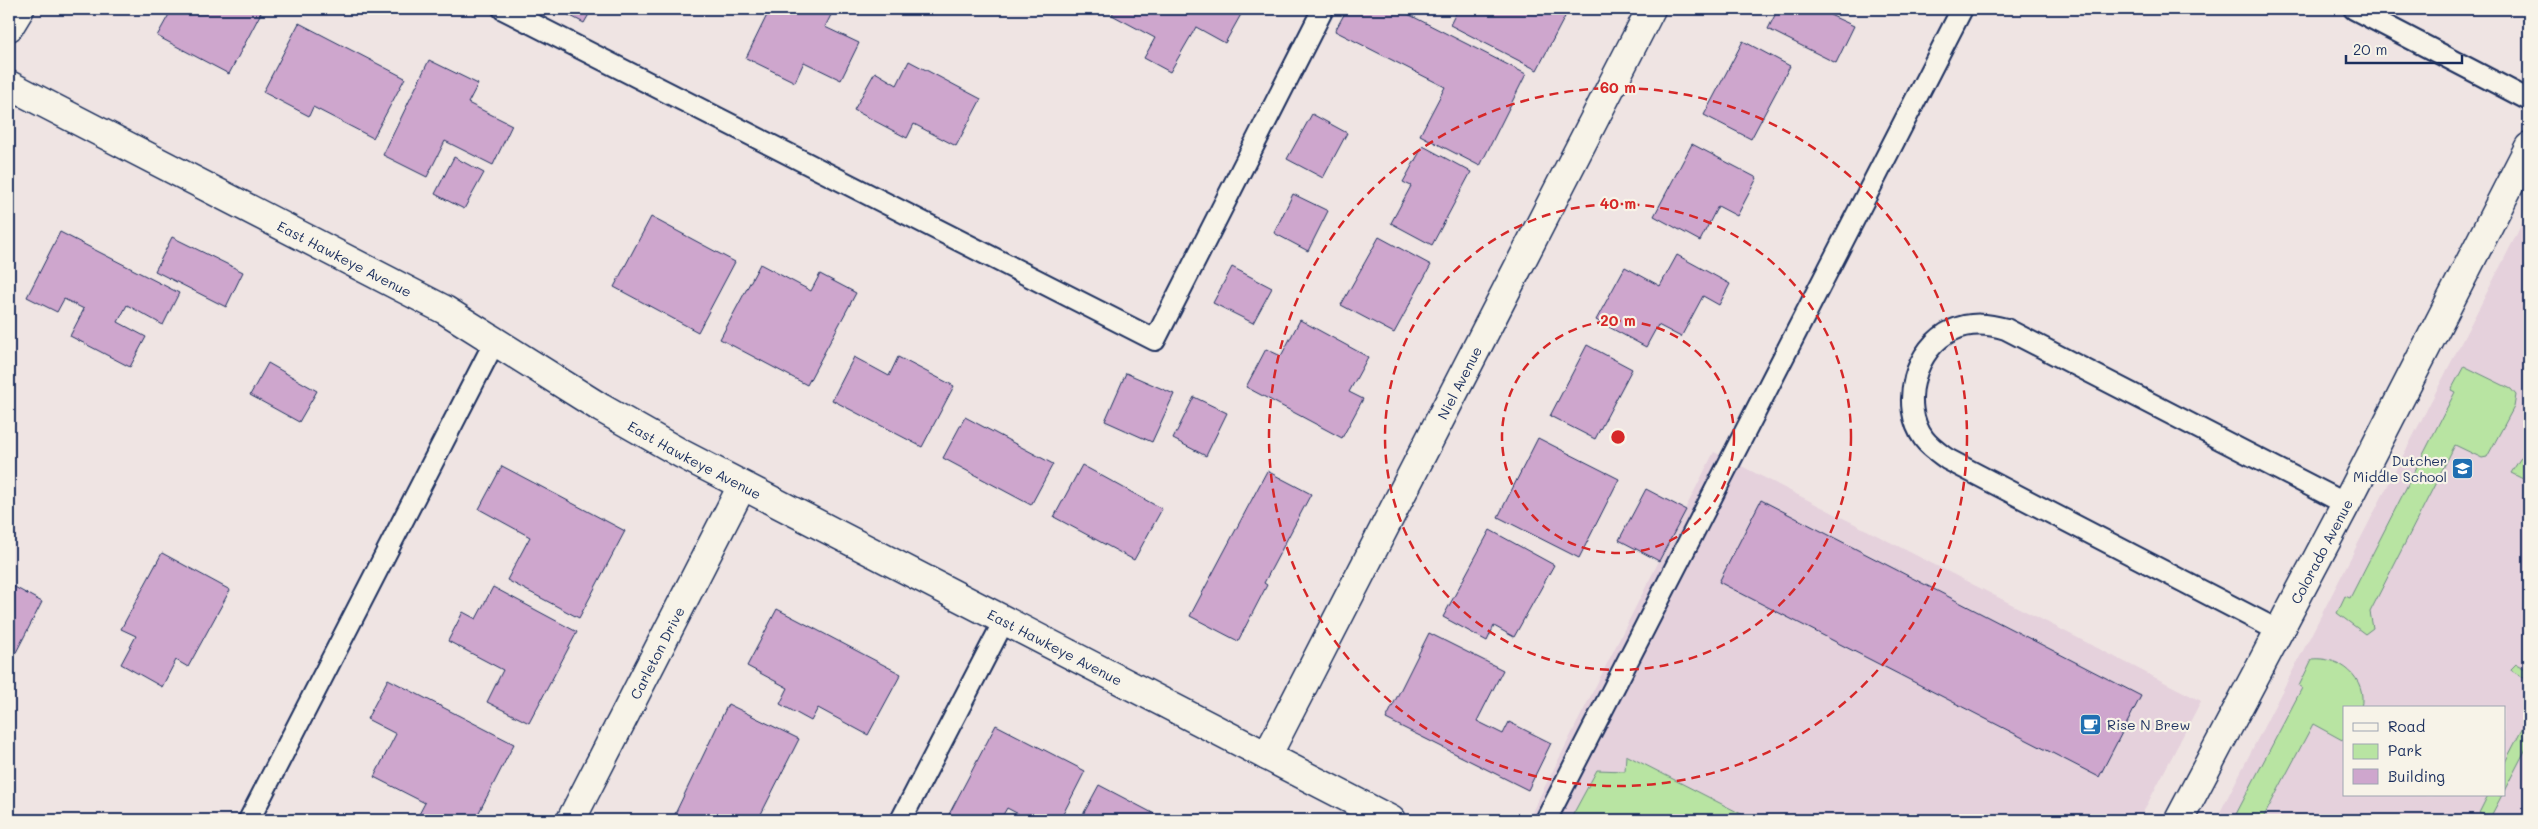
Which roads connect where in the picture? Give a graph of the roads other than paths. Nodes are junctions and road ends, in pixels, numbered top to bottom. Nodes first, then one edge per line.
1 (20, 9) edge
2 (503, 9) edge
3 (1324, 9) edge
4 (1652, 9) edge
5 (1962, 9) edge
6 (2354, 9) edge
7 (9, 27) edge
8 (9, 85) edge
9 (2529, 100) edge
10 (2529, 147) edge
11 (495, 341) junction
12 (742, 486) junction
13 (2346, 504) junction
14 (1004, 621) junction
15 (2280, 631) junction
16 (1267, 756) junction
17 (249, 820) edge
18 (571, 820) edge
19 (901, 820) edge
20 (1391, 820) edge
21 (1546, 820) edge
22 (2178, 820) edge

1 - 7 street
2 - 3 lane
4 - 16 street, Niel Avenue
5 - 21 lane
6 - 9 lane
8 - 11 street, East Hawkeye Avenue
10 - 13 street, Colorado Avenue
11 - 12 street, East Hawkeye Avenue
11 - 17 lane
12 - 14 street, East Hawkeye Avenue
12 - 18 street, Carleton Drive
13 - 15 street, Colorado Avenue
13 - 15 lane
14 - 16 street, East Hawkeye Avenue
14 - 19 lane
15 - 22 street, Colorado Avenue
16 - 20 street, East Hawkeye Avenue

